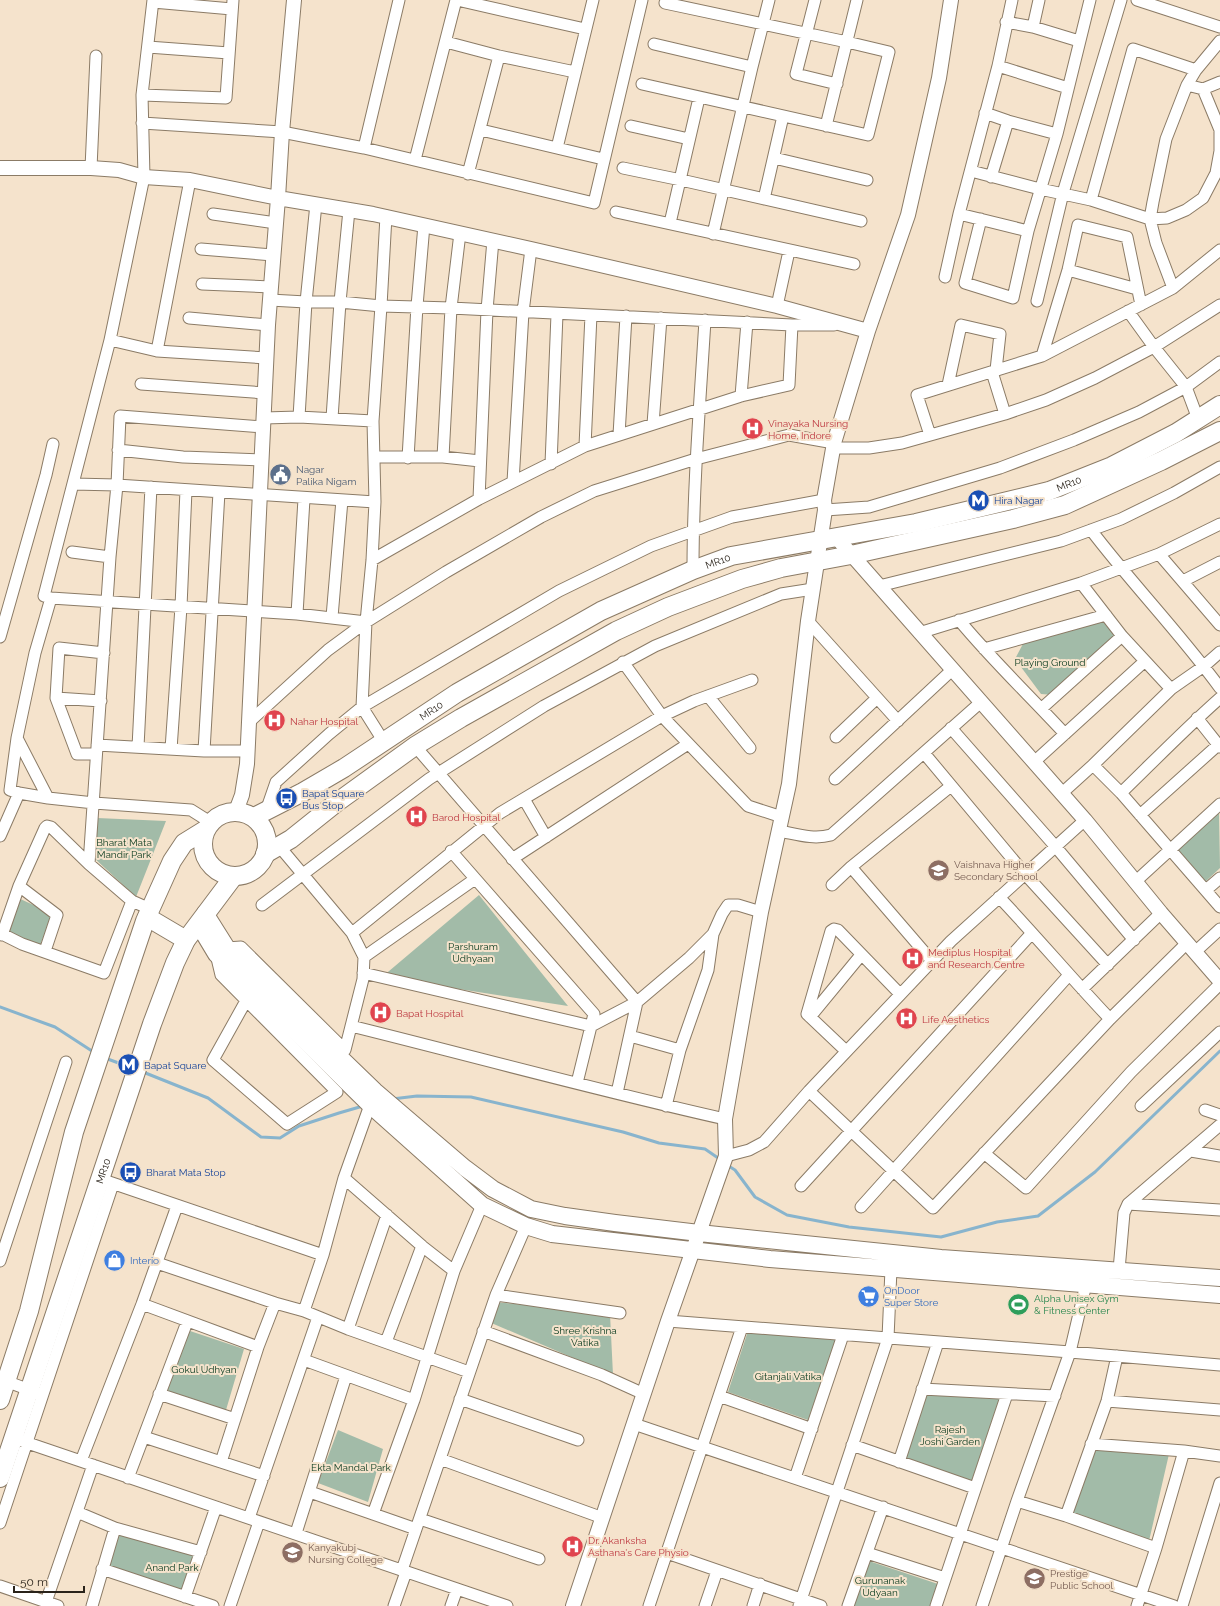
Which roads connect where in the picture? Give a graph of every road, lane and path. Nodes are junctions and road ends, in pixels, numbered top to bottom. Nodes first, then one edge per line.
1 (294, 0) edge
2 (399, 0) edge
3 (457, 0) edge
4 (593, 0) edge
5 (642, 0) edge
6 (769, 0) edge
7 (815, 0) edge
8 (857, 0) edge
9 (951, 0) edge
10 (1012, 0) edge
11 (1039, 0) edge
12 (1090, 0) edge
13 (1120, 0) edge
14 (1137, 0) edge
15 (153, 1) edge
16 (664, 3) dead end
17 (233, 4) edge
18 (1006, 22) junction
19 (763, 24) junction
20 (1033, 27) junction
21 (1220, 27) edge
22 (585, 29) junction
23 (807, 33) junction
24 (1079, 41) junction
25 (446, 42) junction
26 (847, 42) junction
27 (1219, 42) edge
28 (654, 44) dead end
29 (148, 47) junction
30 (229, 53) junction
31 (96, 56) dead end
32 (500, 56) junction
33 (998, 66) junction
34 (752, 67) junction
35 (1196, 70) junction
36 (574, 72) junction
37 (1220, 82) edge
38 (642, 84) dead end
39 (837, 84) junction
40 (1187, 85) junction
41 (1068, 88) junction
42 (1203, 89) junction
43 (142, 95) junction
44 (699, 98) junction
45 (743, 108) junction
46 (985, 113) junction
47 (783, 116) junction
48 (1008, 121) junction
49 (142, 124) junction
50 (631, 126) dead end
51 (826, 126) junction
52 (481, 130) junction
53 (282, 132) junction
54 (1057, 134) junction
55 (690, 139) junction
56 (364, 148) junction
57 (557, 148) junction
58 (774, 158) junction
59 (604, 159) junction
60 (415, 160) junction
61 (0, 168) edge
62 (91, 168) junction
63 (623, 168) dead end
64 (971, 171) junction
65 (468, 174) junction
66 (991, 176) junction
67 (144, 177) junction
68 (190, 180) junction
69 (681, 180) junction
70 (867, 180) dead end
71 (1040, 189) junction
72 (724, 190) junction
73 (1063, 194) junction
74 (278, 198) junction
75 (764, 199) junction
76 (1091, 200) junction
77 (316, 204) junction
78 (349, 210) junction
79 (616, 212) dead end
80 (213, 214) dead end
81 (959, 214) junction
82 (386, 216) junction
83 (1150, 219) junction
84 (981, 220) junction
85 (861, 221) dead end
86 (670, 223) junction
87 (276, 224) junction
88 (424, 225) junction
89 (1028, 231) junction
90 (460, 233) junction
91 (713, 234) junction
92 (493, 240) junction
93 (201, 249) dead end
94 (531, 249) junction
95 (1220, 250) edge
96 (789, 251) junction
97 (273, 256) junction
98 (854, 264) dead end
99 (1068, 270) junction
100 (945, 277) dead end
101 (202, 284) dead end
102 (1173, 288) junction
103 (1138, 289) junction
104 (270, 294) junction
105 (1037, 301) dead end
106 (306, 302) junction
107 (340, 302) junction
108 (1141, 305) junction
109 (1220, 305) edge
110 (381, 306) junction
111 (417, 306) junction
112 (777, 306) junction
113 (451, 308) junction
114 (487, 310) junction
115 (1128, 311) junction
116 (523, 312) junction
117 (557, 314) junction
118 (591, 315) junction
119 (626, 316) junction
120 (189, 318) dead end
121 (661, 318) junction
122 (705, 320) junction
123 (747, 322) junction
124 (268, 325) junction
125 (792, 325) junction
126 (849, 325) junction
127 (868, 331) junction
128 (110, 340) junction
129 (1154, 347) junction
130 (157, 351) junction
131 (1042, 356) junction
132 (267, 358) junction
133 (1220, 362) edge
134 (994, 371) junction
135 (141, 384) dead end
136 (948, 385) junction
137 (1186, 387) junction
138 (265, 393) junction
139 (741, 396) junction
140 (700, 410) junction
141 (1213, 413) edge
142 (1005, 414) junction
143 (298, 416) junction
144 (332, 418) junction
145 (373, 421) junction
146 (264, 422) junction
147 (653, 424) junction
148 (1220, 431) edge
149 (619, 435) junction
150 (930, 435) junction
151 (53, 444) dead end
152 (834, 445) junction
153 (585, 446) junction
154 (118, 450) junction
155 (443, 457) junction
156 (374, 458) junction
157 (408, 458) junction
158 (696, 459) junction
159 (261, 460) junction
160 (480, 461) junction
161 (551, 464) junction
162 (1220, 467) edge
163 (513, 482) junction
164 (74, 484) junction
165 (117, 485) junction
166 (151, 487) junction
167 (186, 490) junction
168 (219, 492) junction
169 (259, 494) junction
170 (304, 499) junction
171 (342, 500) junction
172 (479, 500) junction
173 (375, 502) junction
174 (824, 505) junction
175 (1220, 524) edge
176 (1091, 530) junction
177 (693, 531) junction
178 (828, 539) junction
179 (72, 552) dead end
180 (1159, 554) junction
181 (851, 555) junction
182 (110, 557) junction
183 (372, 560) junction
184 (817, 561) junction
185 (1220, 562) edge
186 (1120, 568) junction
187 (692, 570) junction
188 (1182, 581) junction
189 (1082, 583) junction
190 (879, 586) junction
191 (813, 589) junction
192 (51, 598) junction
193 (107, 602) junction
194 (144, 604) junction
195 (181, 606) junction
196 (212, 608) junction
197 (255, 611) junction
198 (297, 614) junction
199 (1106, 615) junction
200 (332, 617) junction
201 (959, 620) junction
202 (808, 621) junction
203 (366, 622) junction
204 (1220, 625) edge
205 (919, 633) junction
206 (1122, 636) junction
207 (0, 637) edge
208 (984, 650) junction
209 (1220, 652) edge
210 (104, 653) junction
211 (1145, 661) junction
212 (623, 662) junction
213 (1204, 666) junction
214 (952, 670) junction
215 (752, 680) dead end
216 (1220, 688) edge
217 (1171, 689) junction
218 (708, 696) junction
219 (56, 698) junction
220 (877, 698) junction
221 (1220, 698) edge
222 (101, 701) junction
223 (981, 702) junction
224 (362, 707) junction
225 (1042, 708) junction
226 (662, 716) junction
227 (1197, 718) junction
228 (898, 721) junction
229 (249, 722) junction
230 (951, 728) junction
231 (1065, 734) junction
232 (836, 737) dead end
233 (17, 738) junction
234 (384, 742) junction
235 (688, 744) junction
236 (415, 746) junction
237 (1219, 746) edge
238 (138, 747) junction
239 (750, 748) dead end
240 (171, 749) junction
241 (97, 750) junction
242 (247, 750) junction
243 (204, 751) junction
244 (924, 753) junction
245 (1034, 762) junction
246 (1093, 765) junction
247 (438, 773) junction
248 (835, 779) dead end
249 (951, 786) junction
250 (18, 793) junction
251 (1121, 793) junction
252 (1061, 794) junction
253 (48, 798) junction
254 (524, 799) junction
255 (94, 803) junction
256 (1220, 805) edge
257 (236, 811) junction
258 (260, 814) junction
259 (1140, 815) junction
260 (782, 817) junction
261 (1085, 820) junction
262 (208, 826) junction
263 (483, 826) junction
264 (778, 831) junction
265 (0, 836) edge
266 (546, 837) junction
267 (1055, 846) junction
268 (1170, 849) junction
269 (272, 850) junction
270 (451, 852) junction
271 (512, 859) junction
272 (89, 864) junction
273 (851, 867) junction
274 (1025, 874) junction
275 (303, 875) junction
276 (234, 876) junction
277 (1220, 878) edge
278 (475, 879) junction
279 (1135, 882) junction
280 (832, 885) dead end
281 (19, 886) junction
282 (1206, 890) junction
283 (999, 897) junction
284 (132, 901) junction
285 (262, 905) dead end
286 (1220, 907) edge
287 (761, 912) junction
288 (149, 913) junction
289 (1161, 913) junction
290 (202, 918) junction
291 (1220, 929) edge
292 (352, 933) junction
293 (1032, 933) junction
294 (1, 934) edge
295 (713, 934) junction
296 (186, 940) junction
297 (1134, 940) junction
298 (1191, 947) junction
299 (45, 951) junction
300 (222, 951) junction
301 (862, 955) junction
302 (364, 957) junction
303 (932, 961) junction
304 (1108, 965) junction
305 (363, 973) junction
306 (1069, 975) junction
307 (1220, 980) edge
308 (1220, 984) edge
309 (1082, 989) junction
310 (900, 994) junction
311 (247, 1000) junction
312 (637, 1002) junction
313 (810, 1017) junction
314 (1110, 1019) junction
315 (351, 1026) junction
316 (591, 1026) junction
317 (1220, 1032) edge
318 (630, 1036) junction
319 (680, 1050) junction
320 (846, 1051) junction
321 (66, 1062) dead end
322 (577, 1083) junction
323 (809, 1091) junction
324 (617, 1093) junction
325 (375, 1102) junction
326 (666, 1106) junction
327 (1141, 1106) dead end
328 (1205, 1110) dead end
329 (1220, 1115) edge
330 (725, 1119) junction
331 (1220, 1125) edge
332 (851, 1131) junction
333 (1191, 1151) junction
334 (984, 1153) junction
335 (726, 1156) junction
336 (1220, 1156) edge
337 (893, 1171) junction
338 (344, 1178) junction
339 (106, 1181) junction
340 (801, 1186) dead end
341 (1128, 1204) junction
342 (482, 1205) junction
343 (177, 1206) junction
344 (861, 1207) dead end
345 (1220, 1210) edge
346 (386, 1215) junction
347 (526, 1226) junction
348 (699, 1233) junction
349 (422, 1246) junction
350 (693, 1250) junction
351 (323, 1255) junction
352 (0, 1261) edge
353 (157, 1263) junction
354 (891, 1269) junction
355 (454, 1270) junction
356 (1119, 1270) junction
357 (1220, 1278) edge
358 (1086, 1284) junction
359 (496, 1295) junction
360 (1220, 1295) edge
361 (274, 1303) junction
362 (142, 1304) junction
363 (304, 1311) junction
364 (620, 1313) dead end
365 (318, 1317) junction
366 (668, 1321) junction
367 (187, 1322) junction
368 (742, 1327) junction
369 (348, 1329) junction
370 (483, 1331) junction
371 (843, 1335) junction
372 (888, 1338) junction
373 (386, 1342) junction
374 (938, 1342) junction
375 (258, 1347) junction
376 (1070, 1352) junction
377 (1117, 1356) junction
378 (427, 1357) junction
379 (304, 1360) junction
380 (1220, 1365) edge
381 (469, 1372) junction
382 (346, 1376) junction
383 (3, 1380) edge
384 (922, 1389) junction
385 (36, 1392) junction
386 (159, 1394) junction
387 (644, 1394) junction
388 (1007, 1394) junction
389 (719, 1396) junction
390 (1055, 1396) junction
391 (460, 1399) junction
392 (0, 1400) edge
393 (414, 1400) junction
394 (1106, 1402) junction
395 (1220, 1410) edge
396 (235, 1419) junction
397 (634, 1424) junction
398 (812, 1429) junction
399 (144, 1437) junction
400 (20, 1440) junction
401 (578, 1440) dead end
402 (1091, 1444) junction
403 (852, 1445) junction
404 (702, 1446) junction
405 (1184, 1451) junction
406 (1220, 1456) edge
407 (440, 1459) junction
408 (82, 1461) junction
409 (221, 1462) junction
410 (899, 1462) junction
411 (93, 1465) junction
412 (264, 1476) junction
413 (0, 1478) edge
414 (128, 1478) junction
415 (795, 1478) junction
416 (1220, 1483) edge
417 (975, 1488) junction
418 (310, 1492) junction
419 (837, 1492) junction
420 (1018, 1500) junction
421 (216, 1507) junction
422 (883, 1507) junction
423 (77, 1512) junction
424 (374, 1514) junction
425 (1066, 1516) junction
426 (603, 1518) junction
427 (254, 1520) junction
428 (0, 1523) edge
429 (418, 1524) junction
430 (115, 1528) junction
431 (960, 1533) junction
432 (296, 1534) junction
433 (1002, 1547) junction
434 (1156, 1548) junction
435 (201, 1552) junction
436 (667, 1553) junction
437 (867, 1553) junction
438 (539, 1559) dead end
439 (102, 1569) junction
440 (717, 1570) junction
441 (404, 1571) junction
442 (945, 1578) junction
443 (760, 1584) junction
444 (0, 1586) edge
445 (457, 1589) junction
446 (1140, 1595) junction
447 (185, 1597) junction
448 (46, 1602) junction
449 (800, 1603) edge
450 (58, 1606) edge
451 (92, 1606) edge
452 (213, 1606) edge
453 (230, 1606) edge
454 (394, 1606) edge
455 (451, 1606) edge
456 (507, 1606) edge
457 (573, 1606) edge
458 (649, 1606) edge
459 (705, 1606) edge
460 (753, 1606) edge
461 (821, 1606) edge
462 (848, 1606) edge
463 (936, 1606) edge
464 (982, 1606) edge
465 (1137, 1606) edge
466 (1174, 1606) edge
467 (1182, 1606) edge

1 - 53 street
2 - 56 street
3 - 22 street
3 - 25 street
4 - 22 street
5 - 59 street
6 - 19 street
7 - 23 street
8 - 26 street
9 - 127 street
10 - 18 street
11 - 20 street
12 - 24 street
13 - 73 street
14 - 21 street
15 - 17 street
15 - 29 street
16 - 19 street
17 - 30 street
18 - 20 street
18 - 33 street
19 - 23 street
19 - 34 street
20 - 24 street
22 - 36 street
23 - 26 street
23 - 39 street
24 - 41 street
25 - 32 street
25 - 60 street
26 - 39 street
26 - 51 street
27 - 35 street
28 - 34 street
29 - 30 street
29 - 43 street
30 - 43 street
31 - 62 street
32 - 36 street
32 - 52 street
33 - 41 street
33 - 46 street
34 - 45 street
35 - 40 street
35 - 76 street
36 - 57 street
37 - 42 street
38 - 44 street
39 - 51 street
40 - 42 street
40 - 83 street
41 - 54 street
42 - 83 street
43 - 49 street
44 - 45 street
44 - 55 street
45 - 47 street
45 - 72 street
46 - 48 street
46 - 64 street
47 - 51 street
47 - 58 street
48 - 54 street
48 - 66 street
49 - 53 street
49 - 67 street
50 - 55 street
52 - 57 street
52 - 65 street
53 - 56 street
53 - 74 street
54 - 71 street
55 - 69 street
56 - 60 street
57 - 59 street
58 - 70 street
58 - 75 street
59 - 65 street
60 - 65 street
61 - 62 street
62 - 67 street
63 - 69 street
64 - 66 street
64 - 81 street
66 - 71 street
67 - 68 street
67 - 128 street
68 - 74 street
68 - 130 street
69 - 72 street
69 - 86 street
71 - 73 street
71 - 89 street
72 - 75 street
72 - 91 street
73 - 76 street
73 - 105 street
74 - 77 street
74 - 87 street
75 - 85 street
76 - 83 street
77 - 78 street
77 - 106 street
78 - 82 street
78 - 107 street
79 - 86 street
80 - 87 street
81 - 84 street
81 - 100 street
82 - 88 street
82 - 110 street
83 - 102 street
84 - 89 street
84 - 89 street
86 - 91 street
87 - 97 street
88 - 90 street
88 - 111 street
90 - 92 street
90 - 113 street
91 - 96 street
92 - 94 street
92 - 114 street
93 - 97 street
94 - 112 street
94 - 116 street
95 - 102 street
96 - 98 street
96 - 112 street
97 - 104 street
99 - 103 street
99 - 103 street
99 - 131 street
101 - 104 street
102 - 108 street
103 - 108 street
104 - 106 street
104 - 124 street
106 - 107 street
106 - 143 street
107 - 110 street
107 - 144 street
108 - 115 street
109 - 129 street
110 - 111 street
110 - 145 street
111 - 113 street
111 - 157 street
112 - 126 street
113 - 114 street
113 - 155 street
114 - 116 street
114 - 160 street
115 - 129 street
115 - 131 street
116 - 117 street
116 - 163 street
117 - 118 street
117 - 161 street
118 - 119 street
118 - 153 street
119 - 121 street
119 - 149 street
120 - 124 street
121 - 122 street
121 - 147 street
122 - 123 street
122 - 140 street
123 - 125 street
123 - 139 street
124 - 132 street
125 - 126 street
125 - 139 street
126 - 127 street
127 - 152 street
128 - 130 street
128 - 164 street
129 - 137 street
129 - 142 street
130 - 132 street
131 - 134 street
132 - 138 street
133 - 137 street
134 - 136 street
134 - 136 street
134 - 142 street
135 - 138 street
136 - 150 street
137 - 141 street
137 - 174 street
138 - 146 street
139 - 140 street
140 - 147 street
140 - 158 street
141 - 178 main road, MR10
142 - 150 street
143 - 144 street
143 - 146 street
144 - 145 street
145 - 156 street
146 - 154 street
146 - 159 street
147 - 149 street
148 - 181 main road, MR10
149 - 153 street
150 - 152 street
151 - 207 street
152 - 158 street
152 - 174 street
153 - 161 street
154 - 159 street
154 - 165 street
155 - 157 street
155 - 160 street
156 - 157 street
156 - 173 street
158 - 177 street
158 - 203 street
159 - 169 street
160 - 172 street
161 - 163 street
162 - 176 street
163 - 172 street
164 - 165 street
164 - 192 street
165 - 166 street
165 - 182 street
166 - 167 street
166 - 194 street
167 - 168 street
167 - 195 street
168 - 169 street
168 - 196 street
169 - 170 street
169 - 197 street
170 - 171 street
170 - 198 street
171 - 173 street
171 - 200 street
172 - 183 street
173 - 183 street
174 - 177 street
174 - 178 street
175 - 180 street
176 - 186 street
176 - 190 street
177 - 187 street
177 - 224 street
178 - 181 street
178 - 184 street
178 - 187 main road, MR10
179 - 182 street
180 - 186 street
180 - 188 street
181 - 184 main road, MR10
181 - 190 street
182 - 193 street
183 - 203 street
184 - 191 street
184 - 236 main road, MR10
185 - 188 street
186 - 189 street
186 - 213 street
187 - 234 main road, MR10
188 - 204 street
189 - 199 street
189 - 201 street
190 - 205 street
191 - 202 street
191 - 212 street
192 - 193 street
192 - 233 street
193 - 194 street
193 - 210 street
194 - 195 street
194 - 238 street
195 - 196 street
195 - 240 street
196 - 197 street
196 - 243 street
197 - 198 street
197 - 229 street
198 - 200 street
199 - 206 street
199 - 208 street
200 - 203 street
201 - 205 street
201 - 208 street
202 - 220 street
202 - 260 street
203 - 224 street
203 - 229 street
205 - 214 street
206 - 211 street
206 - 225 street
208 - 225 street
209 - 213 street
210 - 219 street
210 - 222 street
211 - 217 street
211 - 231 street
212 - 226 street
212 - 247 street
213 - 216 street
213 - 217 street
214 - 223 street
214 - 228 street
215 - 218 street
217 - 246 street
218 - 226 street
218 - 239 street
219 - 222 street
219 - 241 street
220 - 228 street
220 - 232 street
221 - 227 street
222 - 241 street
223 - 230 street
223 - 245 street
224 - 234 street
224 - 258 street
225 - 231 street
226 - 235 street
226 - 254 street
227 - 237 street
227 - 251 street
228 - 248 street
229 - 242 street
230 - 244 street
230 - 267 street
231 - 245 street
233 - 250 street
233 - 253 street
234 - 258 main road, MR10
235 - 260 street
235 - 266 street
236 - 247 street
236 - 269 main road, MR10
237 - 259 street
238 - 240 street
238 - 241 street
240 - 243 street
241 - 255 street
242 - 243 street
242 - 257 street
244 - 249 street
244 - 264 street
245 - 252 street
246 - 251 street
246 - 252 street
247 - 263 street
247 - 275 street
249 - 273 street
249 - 274 street
250 - 253 street
250 - 265 street
251 - 259 street
252 - 261 street
253 - 255 street
254 - 263 street
254 - 266 street
255 - 262 street
255 - 272 street
256 - 268 street
257 - 258 main road
257 - 262 main road
258 - 269 main road
259 - 268 street
260 - 264 street
261 - 267 street
261 - 279 street
262 - 276 main road
262 - 288 main road
263 - 270 street
263 - 271 street
264 - 287 street
266 - 271 street
267 - 274 street
267 - 297 street
268 - 279 street
268 - 282 street
269 - 275 street
269 - 276 main road
270 - 278 street
270 - 292 street
271 - 312 street
272 - 281 street
272 - 284 street
273 - 280 street
273 - 303 street
274 - 283 street
274 - 304 street
275 - 285 street
275 - 292 street
276 - 290 main road, MR10
277 - 282 street
278 - 302 street
278 - 316 street
279 - 289 street
281 - 294 street
281 - 299 street
282 - 286 street
283 - 293 street
283 - 303 street
284 - 288 street
284 - 299 street
287 - 295 street
287 - 330 street
288 - 296 main road
288 - 383 main road
289 - 297 street
289 - 298 street
290 - 296 main road, MR10
290 - 300 main road
291 - 298 street
292 - 302 street
293 - 306 street
293 - 332 street
294 - 299 street
295 - 312 street
295 - 319 street
296 - 339 main road, MR10
297 - 304 street
298 - 307 street
298 - 314 street
300 - 311 street
300 - 315 street
300 - 325 main road
301 - 310 street
301 - 313 street
301 - 313 street
302 - 305 street
303 - 310 street
304 - 309 street
305 - 315 street
305 - 316 street
306 - 309 street
306 - 337 street
308 - 334 street
309 - 314 street
310 - 320 street
311 - 311 street
312 - 316 street
312 - 318 street
313 - 320 street
314 - 334 street
315 - 322 street
316 - 322 street
317 - 327 street
318 - 319 street
318 - 324 street
319 - 326 street
320 - 323 street
321 - 352 street
322 - 324 street
323 - 332 street
323 - 335 street
324 - 326 street
325 - 338 street
325 - 342 main road
325 - 348 main road
326 - 330 street
328 - 329 street
330 - 335 street
331 - 333 street
332 - 337 street
332 - 340 street
333 - 336 street
333 - 341 street
334 - 337 street
335 - 348 street
337 - 344 street
338 - 346 street
338 - 351 street
339 - 343 street
339 - 385 main road, MR10
341 - 345 street
341 - 356 street
342 - 347 main road
342 - 355 street
343 - 351 street
343 - 353 street
346 - 349 street
346 - 369 street
347 - 350 main road
347 - 359 street
348 - 350 street
348 - 356 main road
349 - 355 street
349 - 373 street
350 - 354 main road
350 - 366 street
351 - 363 street
353 - 361 street
353 - 362 street
354 - 358 main road
354 - 372 street
355 - 378 street
356 - 357 main road
358 - 360 main road
358 - 376 street
359 - 364 street
359 - 370 street
361 - 363 street
361 - 375 street
362 - 367 street
362 - 408 street
363 - 365 street
365 - 369 street
365 - 379 street
366 - 368 street
366 - 387 street
367 - 375 street
367 - 386 street
368 - 371 street
368 - 389 street
369 - 373 street
370 - 381 street
370 - 387 street
371 - 372 street
371 - 398 street
372 - 374 street
372 - 403 street
373 - 378 street
374 - 376 street
374 - 384 street
375 - 396 street
376 - 377 street
376 - 390 street
377 - 380 street
377 - 394 street
378 - 381 street
378 - 393 street
379 - 382 street
379 - 412 street
381 - 391 street
382 - 393 street
382 - 418 street
383 - 385 street
383 - 392 main road
384 - 388 street
384 - 410 street
385 - 400 main road, MR10
386 - 396 street
386 - 399 street
387 - 397 street
388 - 390 street
388 - 417 street
389 - 398 street
389 - 404 street
390 - 420 street
391 - 401 street
391 - 407 street
393 - 424 street
394 - 395 street
394 - 402 street
396 - 409 street
397 - 404 street
397 - 426 street
398 - 415 street
399 - 409 street
399 - 414 street
400 - 408 street
400 - 413 main road, MR10
400 - 428 street
402 - 405 street
402 - 425 street
403 - 410 street
403 - 419 street
404 - 415 street
404 - 436 street
405 - 406 street
405 - 434 street
407 - 426 street
407 - 429 street
408 - 411 street
409 - 412 street
410 - 417 street
411 - 414 street
411 - 423 street
412 - 427 street
414 - 421 street
415 - 419 street
416 - 467 street
417 - 431 street
418 - 424 street
418 - 432 street
419 - 422 street
419 - 449 street
420 - 425 street
420 - 433 street
421 - 427 street
421 - 435 street
422 - 431 street
422 - 437 street
423 - 430 street
423 - 448 street
424 - 429 street
425 - 434 street
426 - 457 street
427 - 432 street
427 - 453 street
429 - 438 street
429 - 441 street
430 - 435 street
430 - 439 street
431 - 433 street
431 - 442 street
432 - 441 street
433 - 446 street
433 - 464 street
434 - 446 street
435 - 447 street
436 - 440 street
436 - 458 street
437 - 442 street
437 - 462 street
439 - 447 street
439 - 451 street
440 - 443 street
440 - 459 street
441 - 445 street
441 - 454 street
442 - 463 street
443 - 449 street
443 - 460 street
444 - 448 street
445 - 455 street
445 - 456 street
446 - 465 street
446 - 466 street
447 - 452 street
448 - 450 street
449 - 461 street

